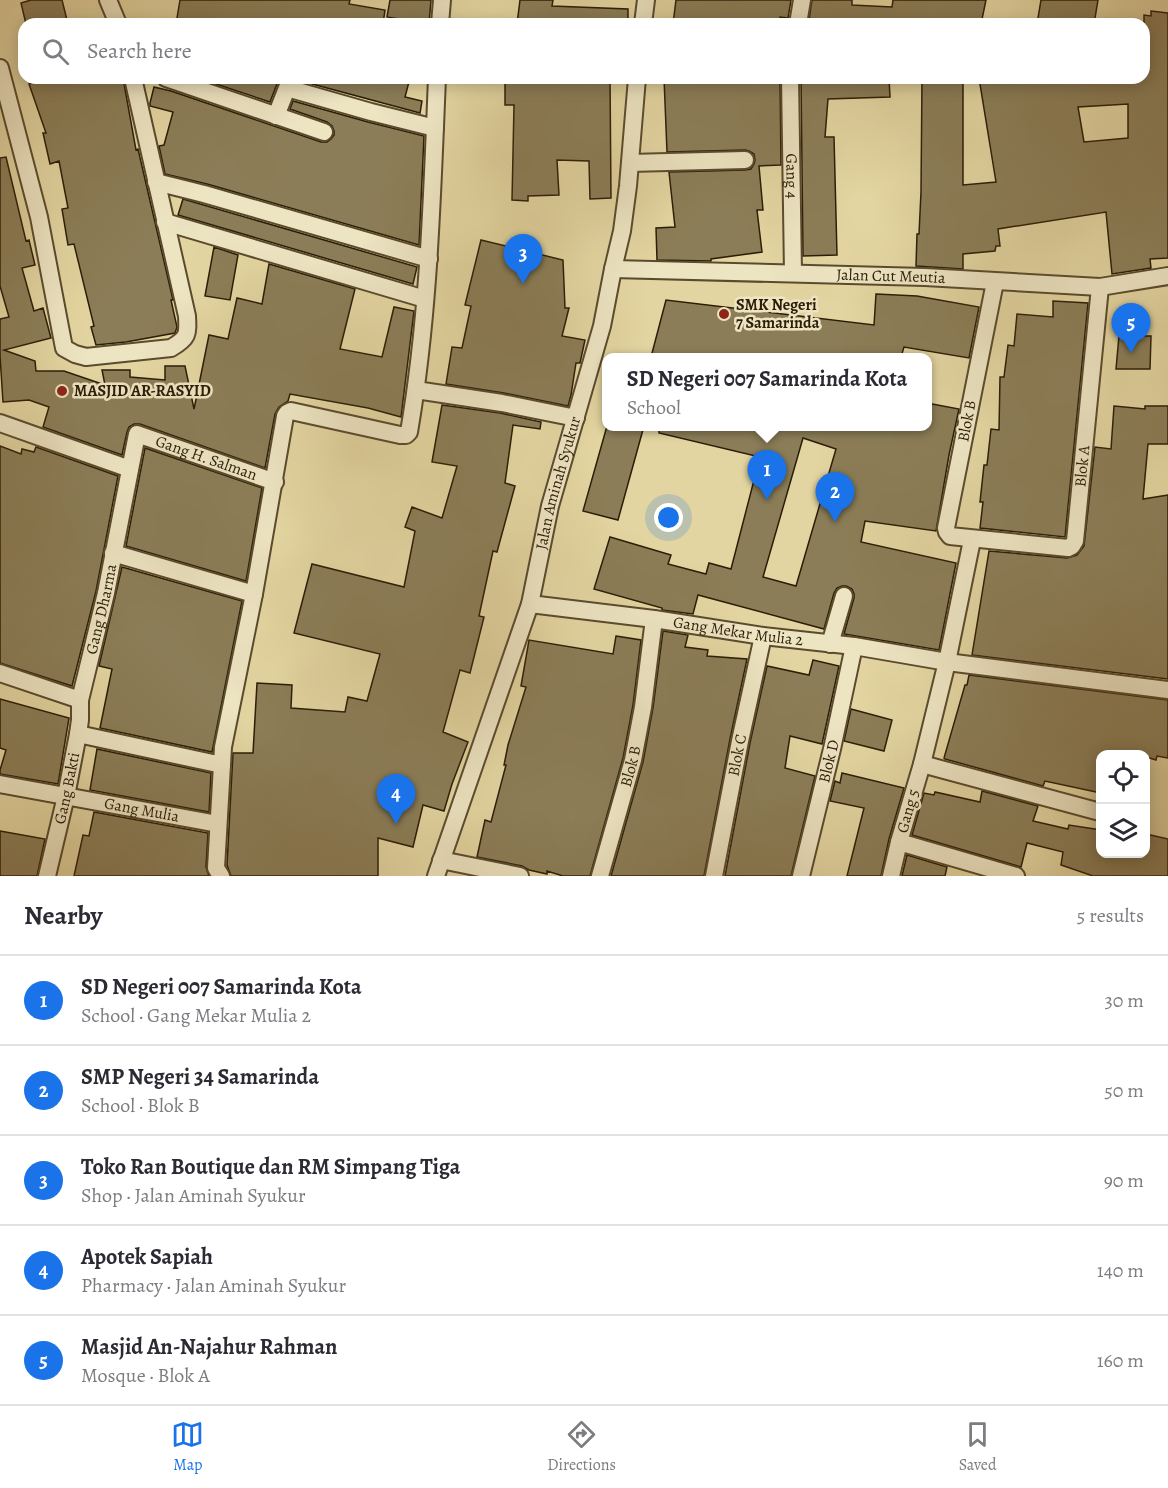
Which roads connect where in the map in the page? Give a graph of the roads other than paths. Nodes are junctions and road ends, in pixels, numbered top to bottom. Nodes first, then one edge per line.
1 (108, 0) edge
2 (442, 0) edge
3 (646, 0) edge
4 (802, 0) edge
5 (115, 18) edge
6 (440, 18) edge
7 (644, 18) edge
8 (799, 18) edge
9 (0, 68) edge
10 (134, 84) edge
11 (183, 84) edge
12 (437, 84) edge
13 (636, 84) edge
14 (790, 84) edge
15 (276, 116) junction
16 (435, 128) junction
17 (324, 132) dead end
18 (745, 160) dead end
19 (630, 162) junction
20 (156, 182) junction
21 (165, 222) junction
22 (429, 259) junction
23 (613, 269) junction
24 (793, 273) junction
25 (1168, 276) edge
26 (995, 282) junction
27 (1100, 287) junction
28 (425, 299) junction
29 (416, 390) junction
30 (576, 418) junction
31 (0, 423) edge
32 (138, 434) joint
33 (130, 469) junction
34 (274, 482) junction
35 (972, 540) junction
36 (113, 553) junction
37 (254, 594) junction
38 (844, 596) dead end
39 (530, 604) junction
40 (654, 620) junction
41 (763, 636) junction
42 (830, 644) junction
43 (854, 646) junction
44 (947, 662) junction
45 (0, 673) edge
46 (1168, 690) edge
47 (80, 700) junction
48 (78, 734) junction
49 (922, 764) junction
50 (222, 765) junction
51 (0, 784) edge
52 (66, 796) junction
53 (1096, 811) edge
54 (218, 824) junction
55 (899, 842) junction
56 (438, 868) edge
57 (48, 876) edge
58 (221, 876) edge
59 (520, 876) edge
60 (600, 876) edge
61 (714, 876) edge
62 (801, 876) edge
63 (891, 876) edge
64 (1016, 876) edge

1 - 5 street
2 - 6 street
3 - 7 street
4 - 8 street
9 - 21 street
10 - 20 street
11 - 15 street
12 - 16 street
13 - 19 street, Jalan Aminah Syukur
14 - 24 street, Gang 4
15 - 16 street
15 - 17 street
16 - 22 street
18 - 19 street
19 - 23 street, Jalan Aminah Syukur
20 - 21 street
20 - 22 street
21 - 28 street
22 - 28 street
23 - 24 street, Jalan Cut Meutia
23 - 30 street, Jalan Aminah Syukur
24 - 26 street, Jalan Cut Meutia
25 - 27 street, Jalan Cut Meutia
26 - 27 street, Jalan Cut Meutia
26 - 35 street, Blok B
27 - 35 street, Blok A
28 - 29 street
29 - 30 street
29 - 34 street
30 - 39 street, Jalan Aminah Syukur
31 - 33 street
32 - 33 street, Gang Dharma
32 - 34 street, Gang H. Salman
33 - 36 street, Gang Dharma
34 - 37 street
35 - 44 street
36 - 37 street
36 - 47 street, Gang Dharma
37 - 50 street
38 - 42 street
39 - 40 street, Gang Mekar Mulia 2
39 - 56 street, Jalan Aminah Syukur
40 - 41 street, Gang Mekar Mulia 2
40 - 60 street, Blok B
41 - 42 street, Gang Mekar Mulia 2
41 - 61 street, Blok C
42 - 43 street, Gang Mekar Mulia 2
43 - 44 street, Gang Mekar Mulia 2
43 - 62 street, Blok D
44 - 46 street, Gang Mekar Mulia 2
44 - 49 street, Gang 5
45 - 47 street
47 - 48 street, Gang Bakti
48 - 50 street
48 - 52 street, Gang Bakti
49 - 53 street
49 - 55 street, Gang 5
50 - 54 street
51 - 52 street, Gang Mulia
52 - 54 street, Gang Mulia
52 - 57 street, Gang Bakti
54 - 58 street
55 - 63 street
55 - 64 street, Gang 5
56 - 59 street

